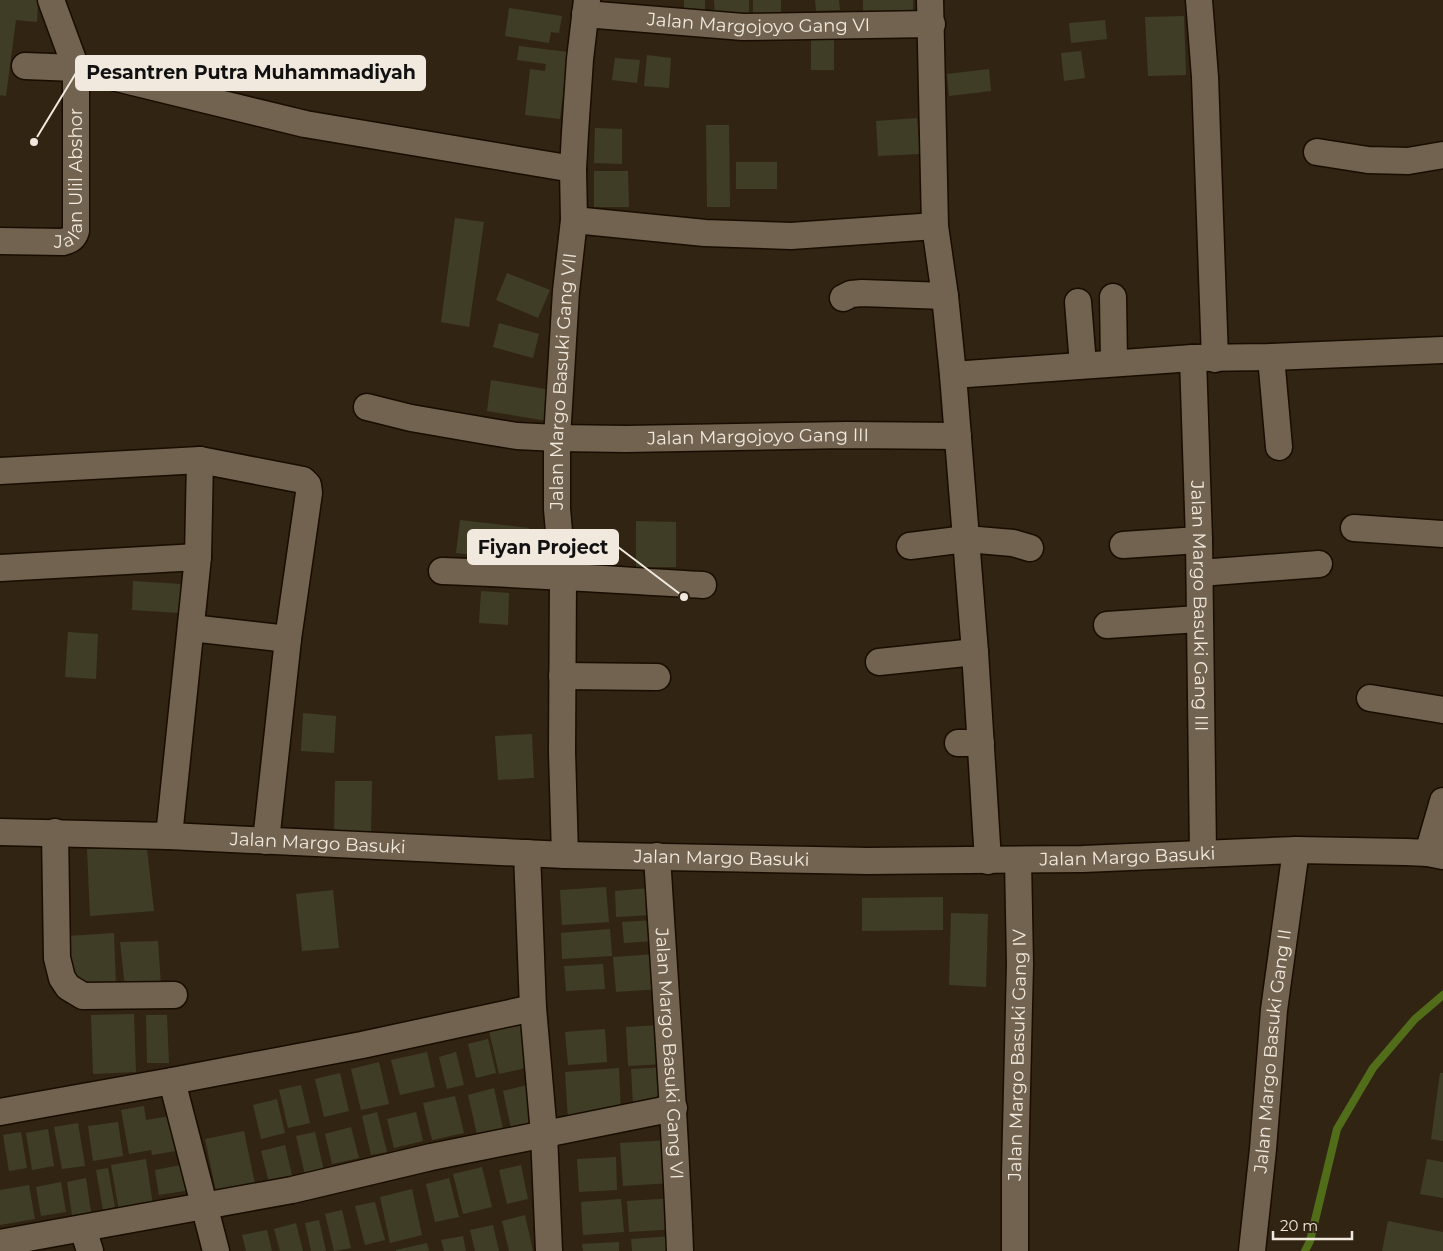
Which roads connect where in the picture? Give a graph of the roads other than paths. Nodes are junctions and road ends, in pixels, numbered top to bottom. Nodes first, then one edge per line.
1 (51, 0) edge
2 (1198, 0) edge
3 (586, 7) edge
4 (931, 12) edge
5 (25, 66) dead end
6 (76, 68) junction
7 (1317, 152) dead end
8 (1443, 156) edge
9 (573, 169) junction
10 (574, 220) junction
11 (935, 226) junction
12 (0, 241) edge
13 (944, 296) junction
14 (1112, 297) dead end
15 (843, 298) dead end
16 (1078, 302) dead end
17 (1443, 350) edge
18 (1271, 357) junction
19 (1204, 358) junction
20 (1114, 362) junction
21 (1083, 365) junction
22 (953, 375) junction
23 (367, 408) dead end
24 (958, 436) junction
25 (557, 438) junction
26 (1279, 447) dead end
27 (200, 460) junction
28 (0, 471) edge
29 (1354, 528) dead end
30 (1443, 534) edge
31 (966, 539) junction
32 (1199, 540) junction
33 (1123, 545) dead end
34 (910, 546) dead end
35 (1030, 548) dead end
36 (198, 557) junction
37 (1319, 564) dead end
38 (0, 568) edge
39 (442, 571) dead end
40 (1200, 573) junction
41 (563, 577) junction
42 (703, 585) dead end
43 (1199, 619) junction
44 (1107, 625) dead end
45 (191, 628) junction
46 (288, 639) junction
47 (975, 652) junction
48 (879, 662) dead end
49 (562, 676) junction
50 (657, 677) dead end
51 (1370, 698) dead end
52 (1443, 710) edge
53 (1443, 801) edge
54 (0, 832) edge
55 (55, 832) junction
56 (169, 836) junction
57 (266, 841) junction
58 (1296, 850) junction
59 (527, 853) junction
60 (1203, 854) junction
61 (566, 855) junction
62 (1436, 855) edge
63 (657, 856) junction
64 (1018, 860) junction
65 (988, 861) junction
66 (174, 995) dead end
67 (534, 1008) junction
68 (172, 1082) junction
69 (674, 1108) junction
70 (0, 1112) edge
71 (544, 1134) junction
72 (204, 1207) junction
73 (86, 1240) edge
74 (0, 1242) edge
75 (216, 1251) edge
76 (549, 1251) edge
77 (680, 1251) edge
78 (1015, 1251) edge
79 (1252, 1251) edge

1 - 6 street, Jalan Ulil Abshor
2 - 19 street, Jalan Margo Basuki Gang III
3 - 4 street, Jalan Margojoyo Gang VI
3 - 9 street, Jalan Margo Basuki Gang VII
4 - 11 street
5 - 6 street
6 - 9 street
6 - 12 street, Jalan Ulil Abshor
7 - 8 street
9 - 10 street, Jalan Margo Basuki Gang VII
10 - 11 street
10 - 25 street, Jalan Margo Basuki Gang VII
11 - 13 street
13 - 15 street
13 - 22 street
14 - 20 street
16 - 21 street
17 - 18 street
18 - 19 street
18 - 26 street
19 - 20 street
19 - 32 street, Jalan Margo Basuki Gang III
20 - 21 street
21 - 22 street
22 - 24 street
23 - 25 street, Jalan Margojoyo Gang III
24 - 25 street, Jalan Margojoyo Gang III
24 - 31 street
25 - 41 street, Jalan Margo Basuki Gang VII
27 - 28 street
27 - 36 street
27 - 46 street
29 - 30 street
31 - 34 street
31 - 35 street
31 - 47 street
32 - 33 street
32 - 40 street, Jalan Margo Basuki Gang III
36 - 38 street
36 - 45 street
37 - 40 street
39 - 41 street
40 - 43 street, Jalan Margo Basuki Gang III
41 - 42 street
41 - 49 street, Jalan Margo Basuki Gang VII
43 - 44 street
43 - 60 street, Jalan Margo Basuki Gang III
45 - 46 street
45 - 56 street
46 - 57 street
47 - 48 street
47 - 65 street
49 - 50 street
49 - 61 street, Jalan Margo Basuki Gang VII
51 - 52 street
53 - 62 street
54 - 55 street, Jalan Margo Basuki
55 - 56 street, Jalan Margo Basuki
55 - 66 street
56 - 57 street, Jalan Margo Basuki
57 - 59 street, Jalan Margo Basuki
58 - 60 street, Jalan Margo Basuki
58 - 62 street, Jalan Margo Basuki
58 - 79 street, Jalan Margo Basuki Gang II
59 - 61 street, Jalan Margo Basuki
59 - 67 street
60 - 64 street, Jalan Margo Basuki
61 - 63 street, Jalan Margo Basuki
63 - 65 street, Jalan Margo Basuki
63 - 69 street, Jalan Margo Basuki Gang VI
64 - 65 street, Jalan Margo Basuki
64 - 78 street, Jalan Margo Basuki Gang IV
67 - 68 street
67 - 71 street
68 - 70 street
68 - 72 street
69 - 71 street
69 - 77 street, Jalan Margo Basuki Gang VI
71 - 72 street
71 - 76 street
72 - 73 street
72 - 75 street
73 - 74 street

